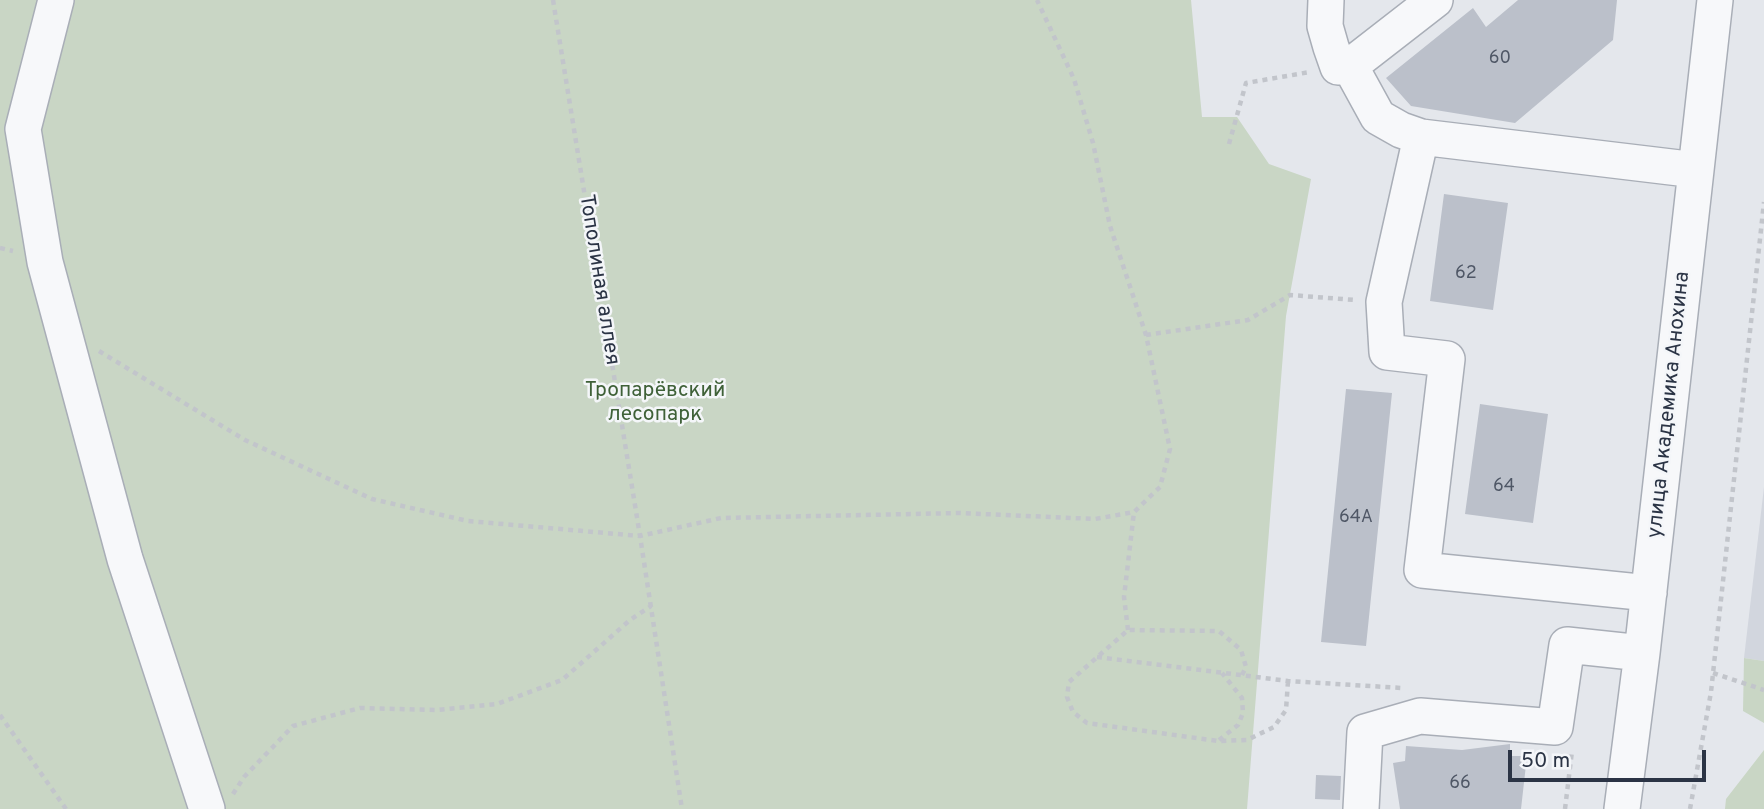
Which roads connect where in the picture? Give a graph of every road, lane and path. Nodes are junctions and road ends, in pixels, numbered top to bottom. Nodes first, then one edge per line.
1 (56, 0) edge
2 (552, 0) edge
3 (1037, 0) edge
4 (1326, 0) edge
5 (1435, 0) edge
6 (1715, 0) edge
7 (1344, 67) junction
8 (1421, 137) junction
9 (1229, 144) dead end
10 (1696, 170) junction
11 (1764, 202) edge
12 (1384, 302) junction
13 (62, 328) junction
14 (1146, 335) junction
15 (1134, 512) junction
16 (640, 536) junction
17 (1649, 593) junction
18 (651, 606) junction
19 (1128, 630) junction
20 (1642, 653) junction
21 (1096, 657) junction
22 (1222, 673) junction
23 (1713, 673) junction
24 (1242, 675) junction
25 (1288, 681) junction
26 (1413, 688) dead end
27 (1764, 690) edge
28 (0, 715) edge
29 (1218, 741) junction
30 (218, 804) edge
31 (66, 809) edge
32 (682, 809) edge
33 (1361, 809) edge
34 (1622, 809) edge
35 (1690, 809) edge

1 - 13 street
2 - 16 path, Тополиная аллея
3 - 14 path
4 - 7 street
5 - 7 street
6 - 10 street, улица Академика Анохина
7 - 8 street
7 - 9 path
8 - 10 street
8 - 12 street
10 - 17 street, улица Академика Анохина
11 - 23 path
12 - 14 path
12 - 17 street
13 - 16 path
13 - 30 street
14 - 15 path
15 - 16 path
15 - 19 path
16 - 18 path, Тополиная аллея
17 - 20 street, улица Академика Анохина
18 - 30 path
18 - 32 path, Тополиная аллея
19 - 21 path
19 - 24 path
20 - 33 street
20 - 34 street, улица Академика Анохина
21 - 22 path
21 - 29 path
22 - 24 path
22 - 29 path
23 - 27 path
23 - 35 path
24 - 25 path
25 - 26 path
25 - 29 path
28 - 31 path

